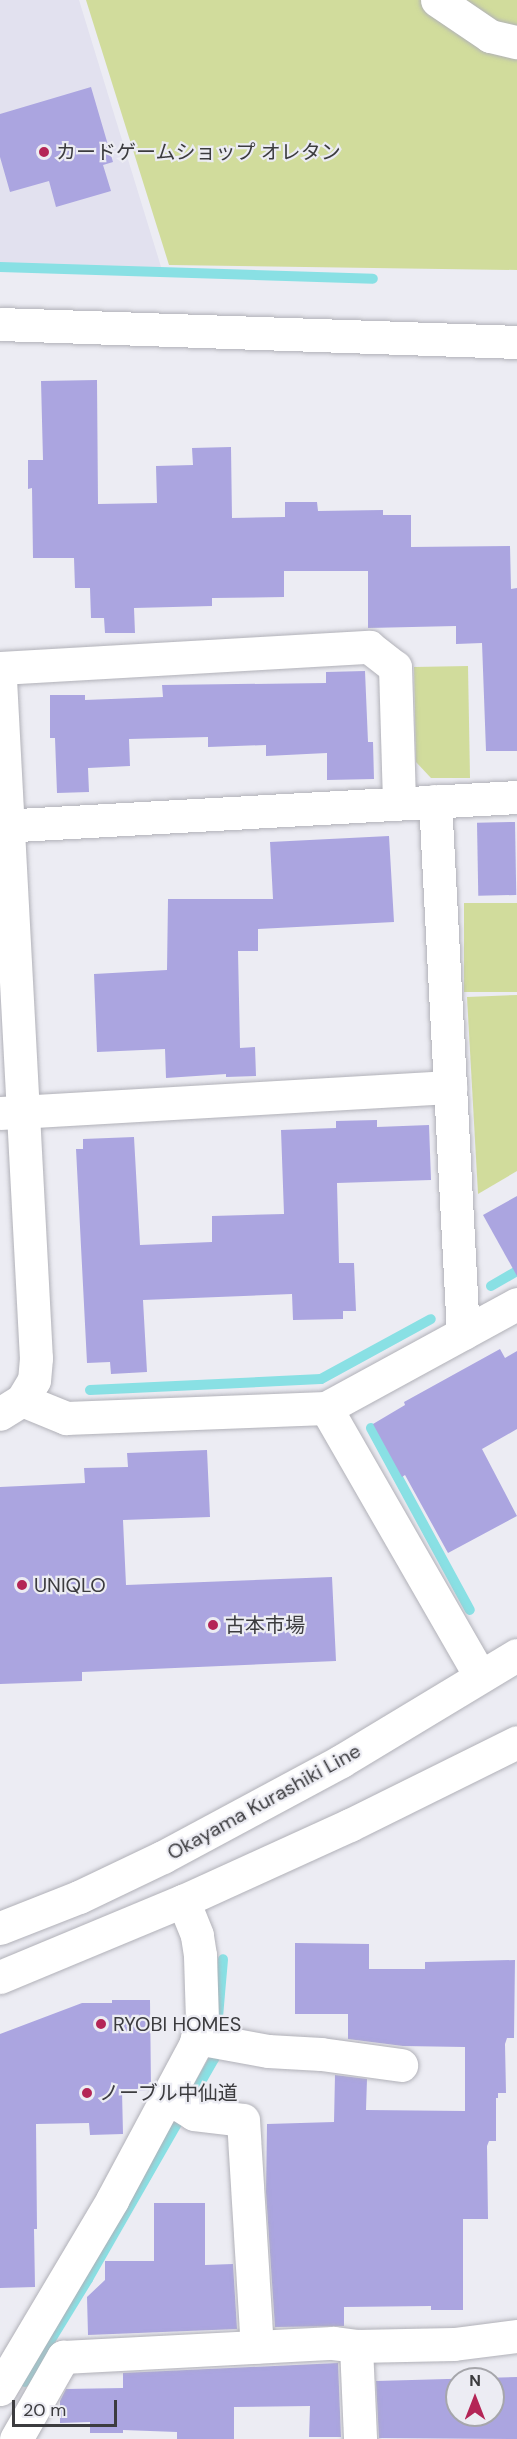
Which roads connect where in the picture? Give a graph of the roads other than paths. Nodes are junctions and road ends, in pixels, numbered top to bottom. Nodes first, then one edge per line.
1 (437, 0) edge
2 (517, 42) edge
3 (0, 324) edge
4 (517, 342) edge
5 (0, 668) edge
6 (0, 679) edge
7 (517, 797) edge
8 (435, 801) junction
9 (399, 804) junction
10 (4, 825) edge
11 (450, 1087) junction
12 (11, 1113) edge
13 (517, 1304) edge
14 (463, 1333) junction
15 (11, 1407) edge
16 (326, 1408) junction
17 (517, 1655) edge
18 (480, 1676) junction
19 (517, 1742) edge
20 (183, 1901) junction
21 (0, 1928) edge
22 (0, 1977) edge
23 (210, 2041) junction
24 (401, 2065) dead end
25 (180, 2106) junction
26 (517, 2336) edge
27 (356, 2346) junction
28 (257, 2347) junction
29 (0, 2389) edge
30 (14, 2425) edge
31 (360, 2439) edge

1 - 2 street
3 - 4 street
5 - 9 street
6 - 10 street
7 - 8 street
8 - 9 street
8 - 11 street
9 - 10 street
10 - 12 street
11 - 12 street
11 - 14 street
12 - 15 street
13 - 14 street
14 - 16 street
15 - 16 street
16 - 18 street
17 - 18 street, Okayama Kurashiki Line
18 - 21 street, Okayama Kurashiki Line
19 - 20 street
20 - 22 street
20 - 23 street
23 - 24 street
23 - 25 street
25 - 28 street
25 - 29 street
26 - 27 street
27 - 28 street
27 - 31 street
28 - 30 street

